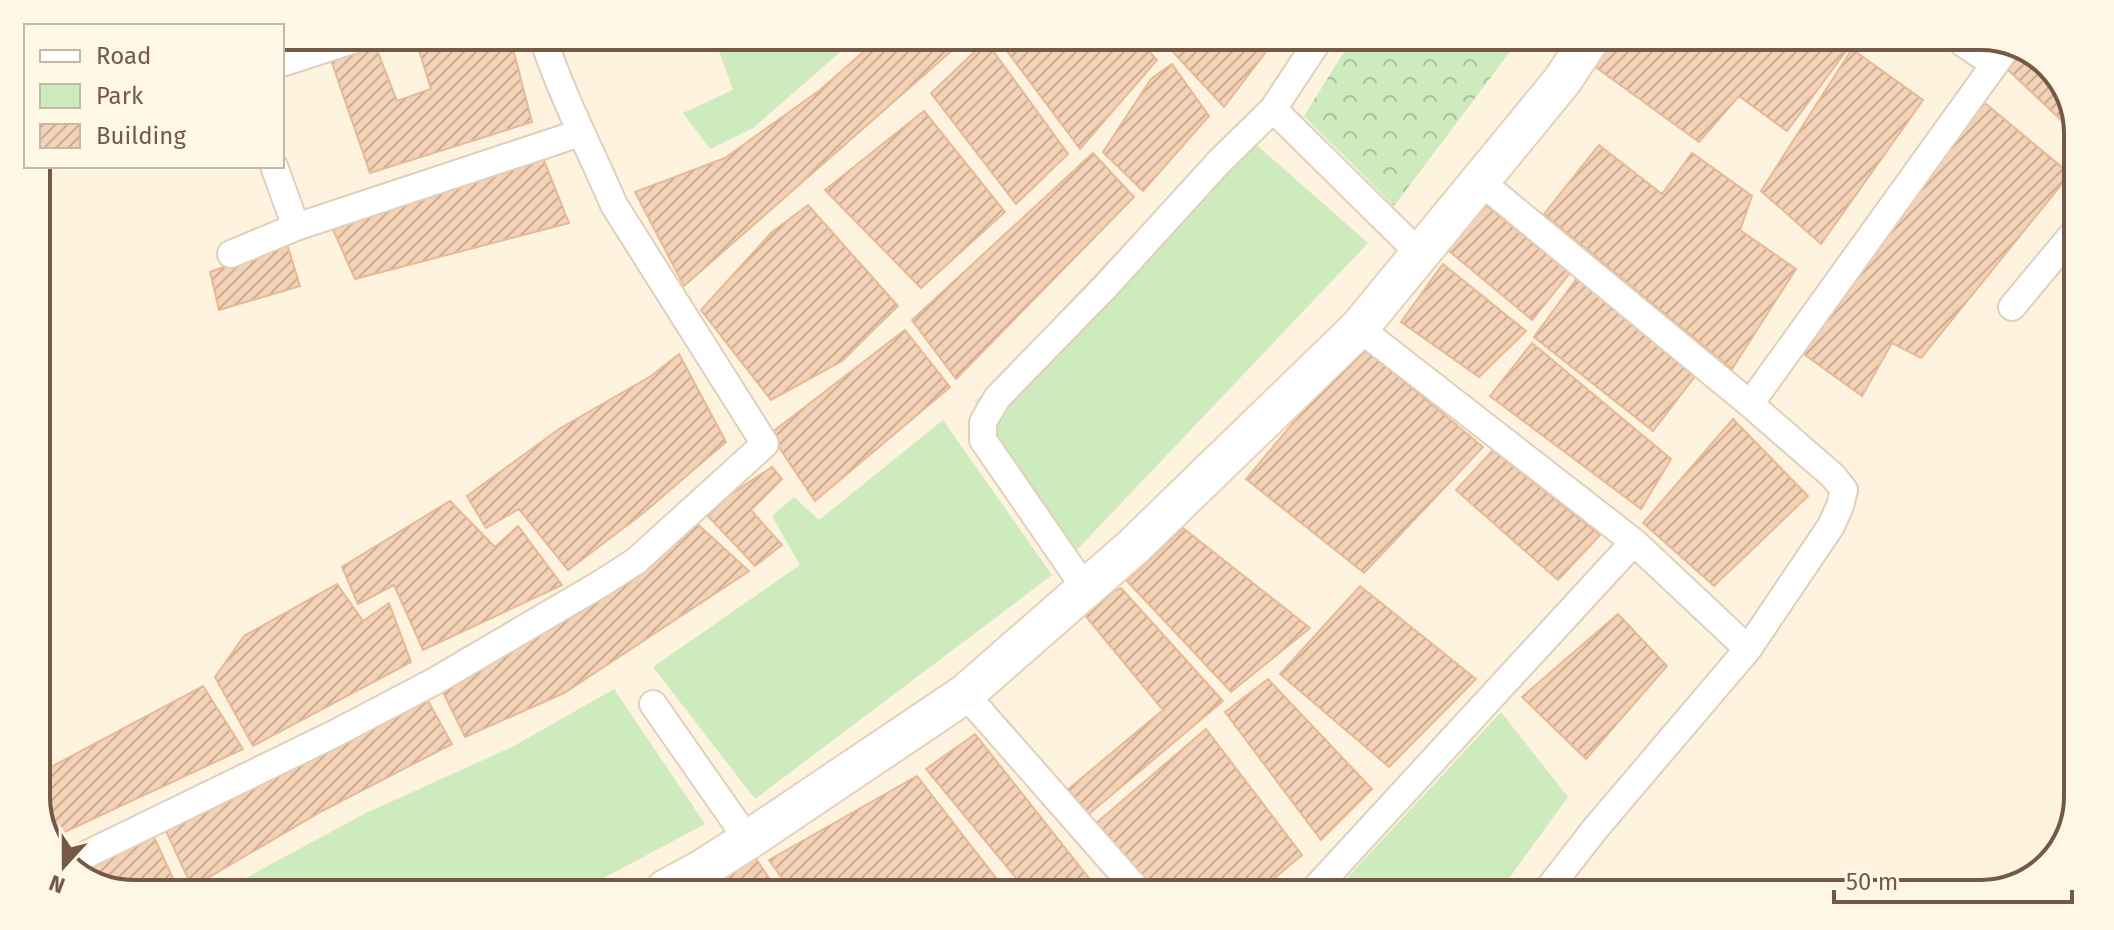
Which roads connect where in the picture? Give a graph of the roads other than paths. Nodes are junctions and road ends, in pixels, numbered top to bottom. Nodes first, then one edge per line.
1 (322, 50) edge
2 (547, 50) edge
3 (1312, 50) edge
4 (1583, 50) edge
5 (2002, 54) edge
6 (284, 62) edge
7 (1273, 109) junction
8 (580, 133) junction
9 (275, 168) edge
10 (1480, 181) junction
11 (296, 227) junction
12 (2064, 245) edge
13 (231, 254) dead end
14 (1420, 254) junction
15 (2012, 307) dead end
16 (1359, 328) junction
17 (1750, 404) junction
18 (1634, 542) junction
19 (1085, 588) junction
20 (1748, 649) junction
21 (965, 694) junction
22 (653, 704) dead end
23 (748, 840) junction
24 (104, 846) edge
25 (681, 880) edge
26 (1128, 880) edge
27 (1323, 880) edge
28 (1555, 880) edge

1 - 6 street
2 - 8 street
3 - 7 street
4 - 10 street
5 - 17 street
7 - 14 street
7 - 19 street
8 - 11 street
8 - 24 street
9 - 11 street
10 - 14 street
10 - 17 street
11 - 13 street
12 - 15 street
14 - 16 street
16 - 18 street
16 - 19 street
17 - 20 street
18 - 20 street
18 - 27 street
19 - 21 street
20 - 28 street
21 - 23 street
21 - 26 street
22 - 23 street
23 - 25 street

